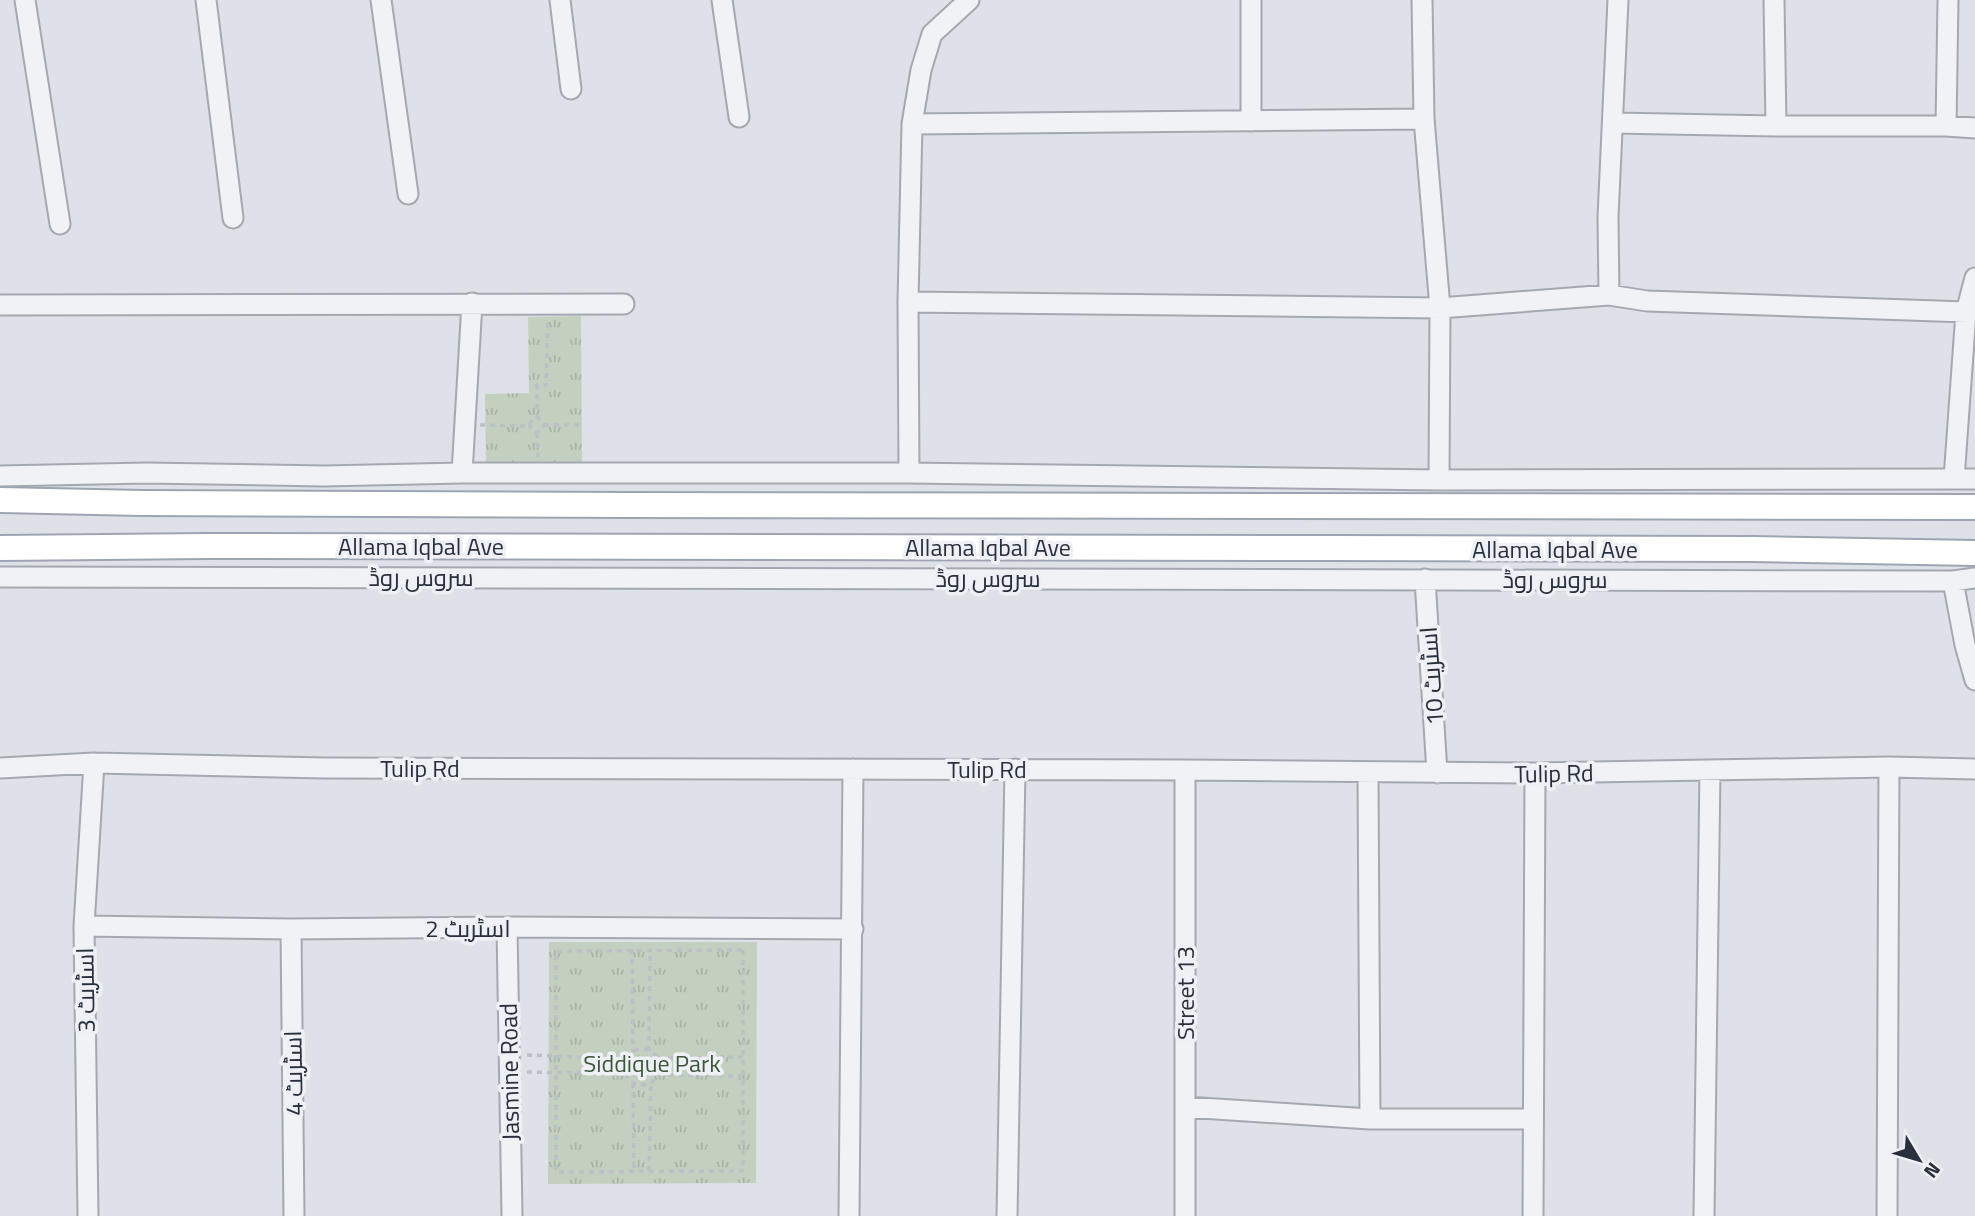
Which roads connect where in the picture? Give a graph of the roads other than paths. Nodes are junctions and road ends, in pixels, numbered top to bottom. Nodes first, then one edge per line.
1 (25, 0) edge
2 (206, 0) edge
3 (381, 0) edge
4 (560, 0) edge
5 (722, 0) edge
6 (969, 0) edge
7 (1251, 0) edge
8 (1422, 0) edge
9 (1618, 0) edge
10 (1774, 0) edge
11 (1948, 0) edge
12 (571, 89) dead end
13 (739, 117) dead end
14 (1423, 119) junction
15 (1251, 121) junction
16 (1613, 123) junction
17 (912, 124) junction
18 (1776, 126) junction
19 (1946, 126) junction
20 (1975, 128) edge
21 (408, 194) dead end
22 (233, 218) dead end
23 (60, 224) dead end
24 (1975, 278) edge
25 (1609, 296) junction
26 (908, 302) junction
27 (472, 303) junction
28 (624, 304) dead end
29 (0, 305) edge
30 (1440, 308) junction
31 (1966, 312) junction
32 (462, 473) junction
33 (909, 473) junction
34 (0, 476) edge
35 (1954, 479) junction
36 (1975, 479) edge
37 (1439, 480) junction
38 (0, 500) edge
39 (1975, 507) edge
40 (0, 548) edge
41 (1975, 553) edge
42 (0, 577) edge
43 (1975, 578) edge
44 (1426, 579) junction
45 (1953, 581) junction
46 (1975, 680) edge
47 (94, 763) junction
48 (0, 768) edge
49 (1889, 768) junction
50 (853, 769) junction
51 (1015, 769) junction
52 (1185, 769) junction
53 (1975, 769) edge
54 (1710, 770) junction
55 (1368, 773) junction
56 (1437, 773) junction
57 (1535, 774) junction
58 (84, 926) junction
59 (507, 928) junction
60 (291, 929) junction
61 (853, 929) junction
62 (1185, 1107) junction
63 (1370, 1119) junction
64 (1533, 1119) junction
65 (88, 1216) edge
66 (294, 1216) edge
67 (512, 1216) edge
68 (849, 1216) edge
69 (1007, 1216) edge
70 (1185, 1216) edge
71 (1532, 1216) edge
72 (1704, 1216) edge
73 (1887, 1216) edge

1 - 23 street
2 - 22 street
3 - 21 street
4 - 12 street
5 - 13 street
6 - 17 street
7 - 15 street
8 - 14 street
9 - 16 street
10 - 18 street
11 - 19 street
14 - 15 street
14 - 30 street
15 - 17 street
16 - 18 street
16 - 25 street
17 - 26 street
18 - 19 street
19 - 20 street
24 - 31 street
25 - 30 street
25 - 31 street
26 - 30 street
26 - 33 street
27 - 28 street
27 - 29 street
27 - 32 street
30 - 37 street
31 - 35 street
32 - 33 street
32 - 34 street
33 - 37 street
35 - 36 street
35 - 37 street
38 - 39 main road, Allama Iqbal Ave
40 - 41 main road, Allama Iqbal Ave
42 - 44 street, سروس روڈ
43 - 45 street, سروس روڈ
44 - 45 street, سروس روڈ
44 - 56 street, اسٹریٹ 10
45 - 46 street
47 - 48 street, Tulip Rd
47 - 50 street, Tulip Rd
47 - 58 street, اسٹریٹ 3
49 - 53 street, Tulip Rd
49 - 54 street, Tulip Rd
49 - 73 street
50 - 51 street, Tulip Rd
50 - 61 street
51 - 52 street, Tulip Rd
51 - 69 street
52 - 55 street, Tulip Rd
52 - 62 street, Street 13
54 - 57 street, Tulip Rd
54 - 72 street
55 - 56 street, Tulip Rd
55 - 63 street
56 - 57 street, Tulip Rd
57 - 64 street
58 - 60 street, اسٹریٹ 2
58 - 65 street, اسٹریٹ 3
59 - 60 street, اسٹریٹ 2
59 - 61 street, اسٹریٹ 2
59 - 67 street, Jasmine Road
60 - 66 street, اسٹریٹ 4
61 - 68 street
62 - 63 street
62 - 70 street, Street 13
63 - 64 street
64 - 71 street

